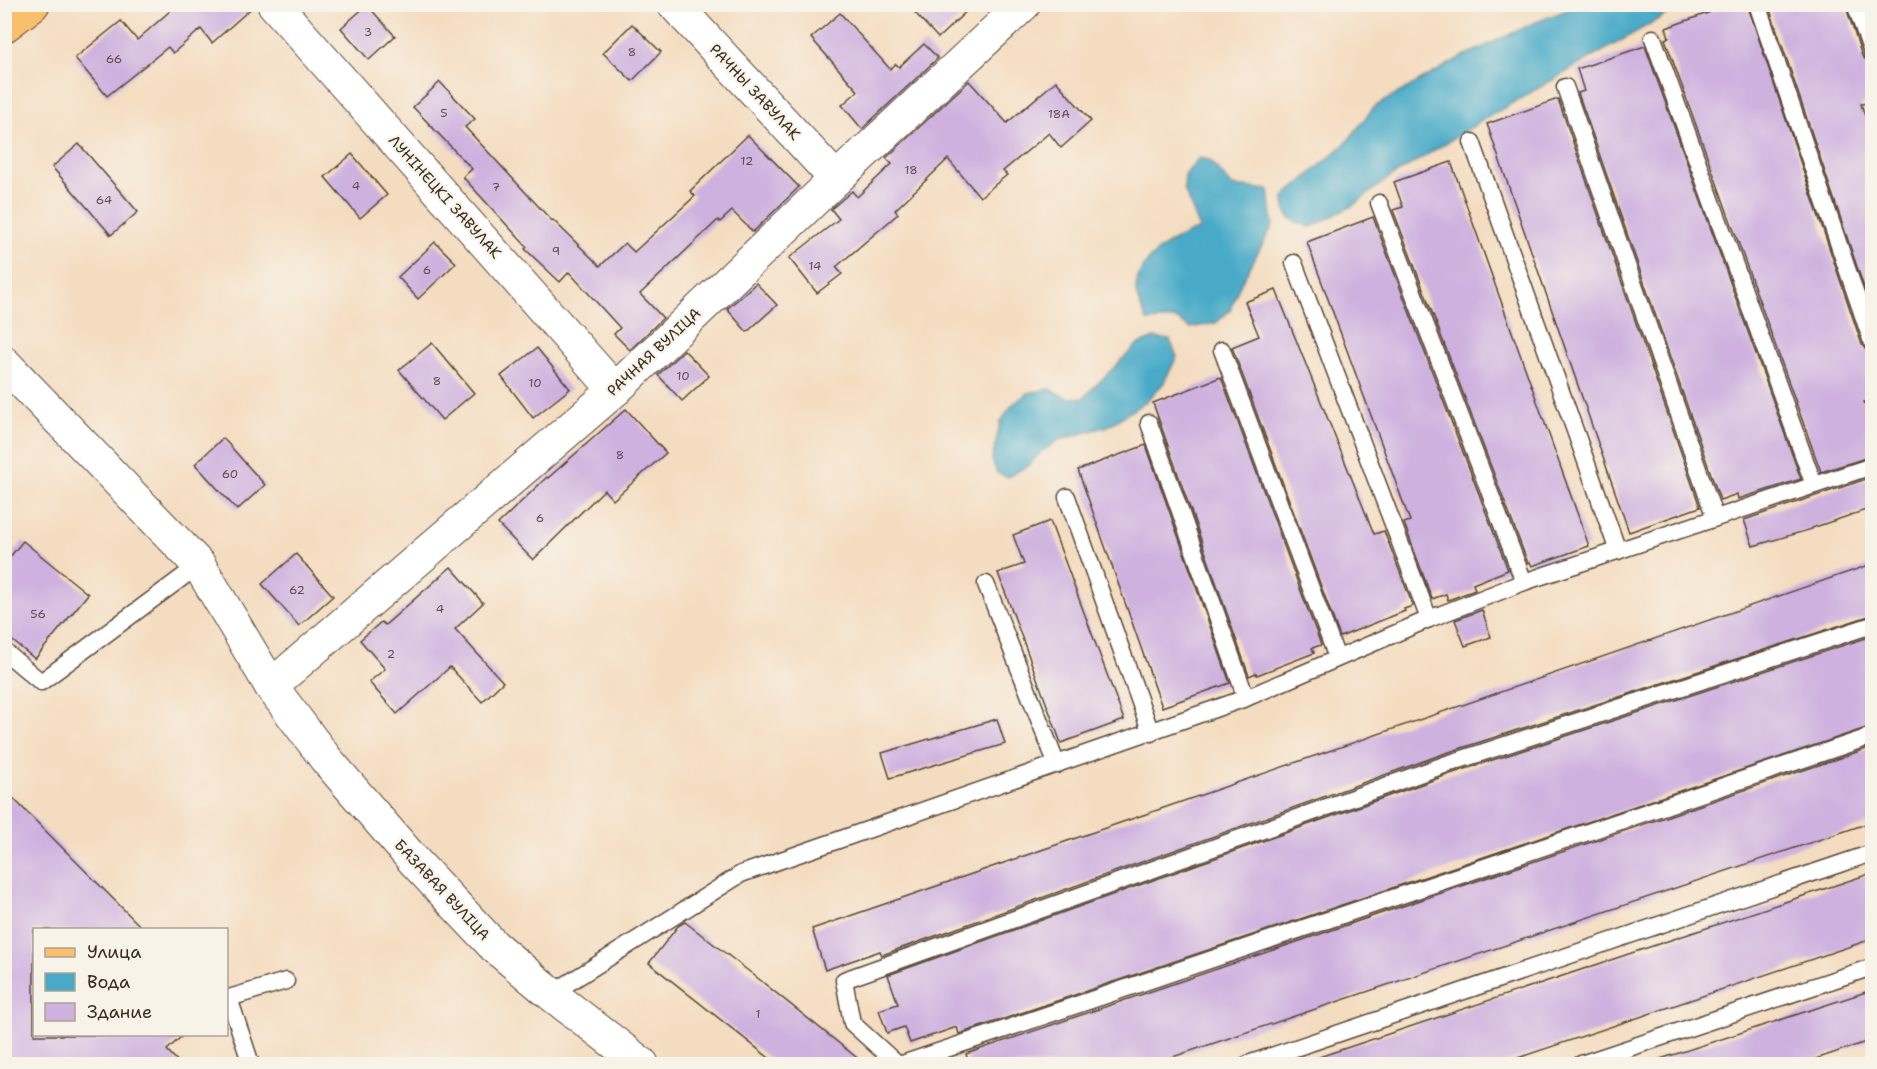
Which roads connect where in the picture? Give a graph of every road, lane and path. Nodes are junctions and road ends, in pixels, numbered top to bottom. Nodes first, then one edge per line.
1 (33, 4) edge
2 (274, 4) edge
3 (674, 4) edge
4 (1024, 4) edge
5 (1757, 4) edge
6 (1856, 4) edge
7 (4, 27) edge
8 (1653, 38) dead end
9 (1872, 52) edge
10 (1565, 87) dead end
11 (1473, 142) dead end
12 (836, 179) junction
13 (1379, 203) dead end
14 (1294, 263) dead end
15 (1872, 342) edge
16 (1222, 350) dead end
17 (4, 363) edge
18 (615, 390) junction
19 (1149, 423) dead end
20 (1872, 466) edge
21 (1814, 485) junction
22 (1067, 497) dead end
23 (1715, 518) junction
24 (1618, 551) junction
25 (199, 565) junction
26 (1524, 582) junction
27 (986, 585) dead end
28 (1429, 619) junction
29 (1872, 625) edge
30 (4, 651) edge
31 (1337, 658) junction
32 (272, 686) junction
33 (1246, 698) junction
34 (1151, 733) junction
35 (1872, 736) edge
36 (1057, 765) junction
37 (1872, 853) edge
38 (1872, 967) edge
39 (286, 981) dead end
40 (551, 994) junction
41 (251, 1065) edge
42 (642, 1065) edge
43 (899, 1065) edge
44 (1248, 1065) edge
45 (1581, 1065) edge

1 - 7 main road
2 - 18 street, ЛУНІНЕЦКІ ЗАВУЛАК
3 - 12 street, РАЧНЫ ЗАВУЛАК
4 - 12 street, РАЧНАЯ ВУЛІЦА
5 - 15 lane
6 - 9 lane
8 - 21 lane
10 - 23 lane
11 - 24 lane
12 - 18 street, РАЧНАЯ ВУЛІЦА
13 - 26 lane
14 - 28 lane
16 - 31 lane
17 - 25 street, БАЗАВАЯ ВУЛІЦА
18 - 32 street, РАЧНАЯ ВУЛІЦА
19 - 33 lane
20 - 21 lane
21 - 23 lane
22 - 34 lane
23 - 24 lane
24 - 26 lane
25 - 30 lane
25 - 32 street, БАЗАВАЯ ВУЛІЦА
26 - 28 lane
27 - 36 lane
28 - 31 lane
29 - 43 lane
31 - 33 lane
32 - 40 street, БАЗАВАЯ ВУЛІЦА
33 - 34 lane
34 - 36 lane
35 - 43 lane
36 - 40 lane
37 - 44 lane
38 - 45 lane
39 - 41 lane
40 - 42 street, БАЗАВАЯ ВУЛІЦА

